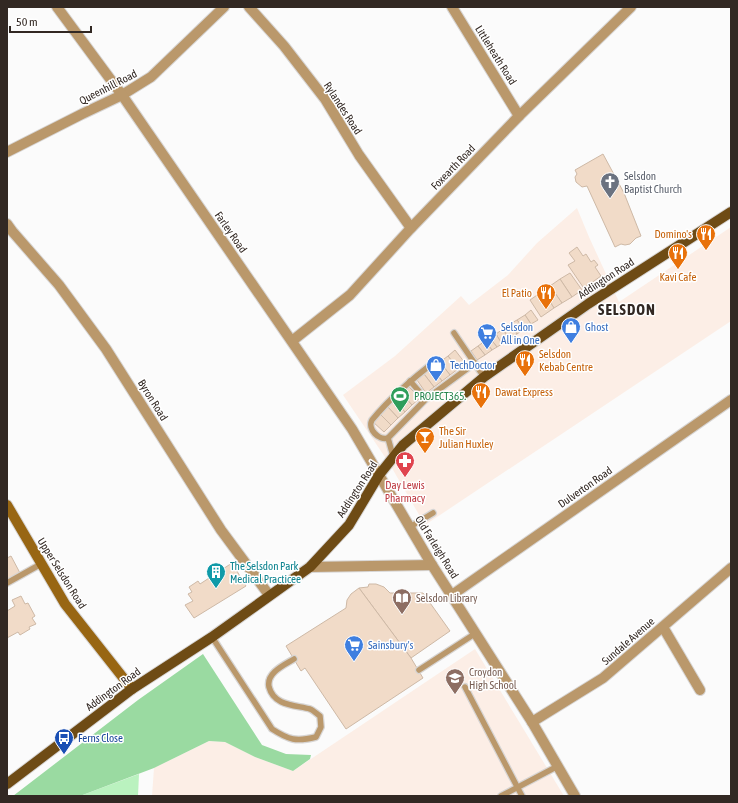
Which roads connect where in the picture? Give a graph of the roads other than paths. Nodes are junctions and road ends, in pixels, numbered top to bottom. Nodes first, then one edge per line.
1 (57, 7) edge
2 (224, 7) edge
3 (249, 7) edge
4 (452, 7) edge
5 (631, 7) edge
6 (122, 95) junction
7 (519, 116) junction
8 (8, 150) edge
9 (731, 212) edge
10 (7, 224) edge
11 (411, 228) junction
12 (454, 333) dead end
13 (292, 342) junction
14 (437, 360) dead end
15 (475, 363) junction
16 (484, 377) junction
17 (410, 381) junction
18 (426, 399) junction
19 (731, 400) edge
20 (388, 438) junction
21 (393, 456) junction
22 (379, 475) junction
23 (7, 505) edge
24 (433, 513) dead end
25 (410, 527) junction
26 (41, 564) junction
27 (432, 565) junction
28 (310, 568) junction
29 (731, 568) edge
30 (7, 583) edge
31 (269, 595) junction
32 (452, 595) junction
33 (663, 627) junction
34 (476, 633) junction
35 (212, 637) junction
36 (294, 659) dead end
37 (419, 670) dead end
38 (465, 687) dead end
39 (132, 689) junction
40 (700, 690) dead end
41 (532, 722) junction
42 (558, 766) junction
43 (7, 784) edge
44 (517, 787) junction
45 (501, 796) edge
46 (522, 796) edge
47 (575, 796) edge

1 - 6 street, Farley Road
2 - 6 street, Queenhill Road
3 - 11 street, Rylandes Road
4 - 7 street, Littleheath Road
5 - 7 street, Foxearth Road
6 - 8 street, Queenhill Road
6 - 13 street, Farley Road
7 - 11 street, Foxearth Road
9 - 16 main road, Addington Road
10 - 31 street, Byron Road
11 - 13 street, Foxearth Road
12 - 15 lane
13 - 22 street, Farley Road
14 - 17 lane
15 - 16 lane
15 - 18 lane
16 - 21 main road, Addington Road
17 - 18 lane
17 - 20 lane
18 - 20 lane
19 - 32 street, Dulverton Road
20 - 21 lane
21 - 22 main road, Addington Road
22 - 25 street, Old Farleigh Road
22 - 28 main road, Addington Road
23 - 26 main road, Upper Selsdon Road
24 - 25 lane
25 - 27 street, Old Farleigh Road
26 - 30 lane
26 - 39 main road, Upper Selsdon Road
27 - 28 street
27 - 32 street, Old Farleigh Road
28 - 31 main road, Addington Road
29 - 33 street, Sundale Avenue
31 - 35 main road, Addington Road
32 - 34 street, Old Farleigh Road
33 - 40 street
33 - 41 street, Sundale Avenue
34 - 37 lane
34 - 41 street, Old Farleigh Road
35 - 36 lane
35 - 39 main road, Addington Road
38 - 44 lane
39 - 43 main road, Addington Road
41 - 42 street, Old Farleigh Road
42 - 44 lane
42 - 47 street, Old Farleigh Road
44 - 45 lane
44 - 46 lane

